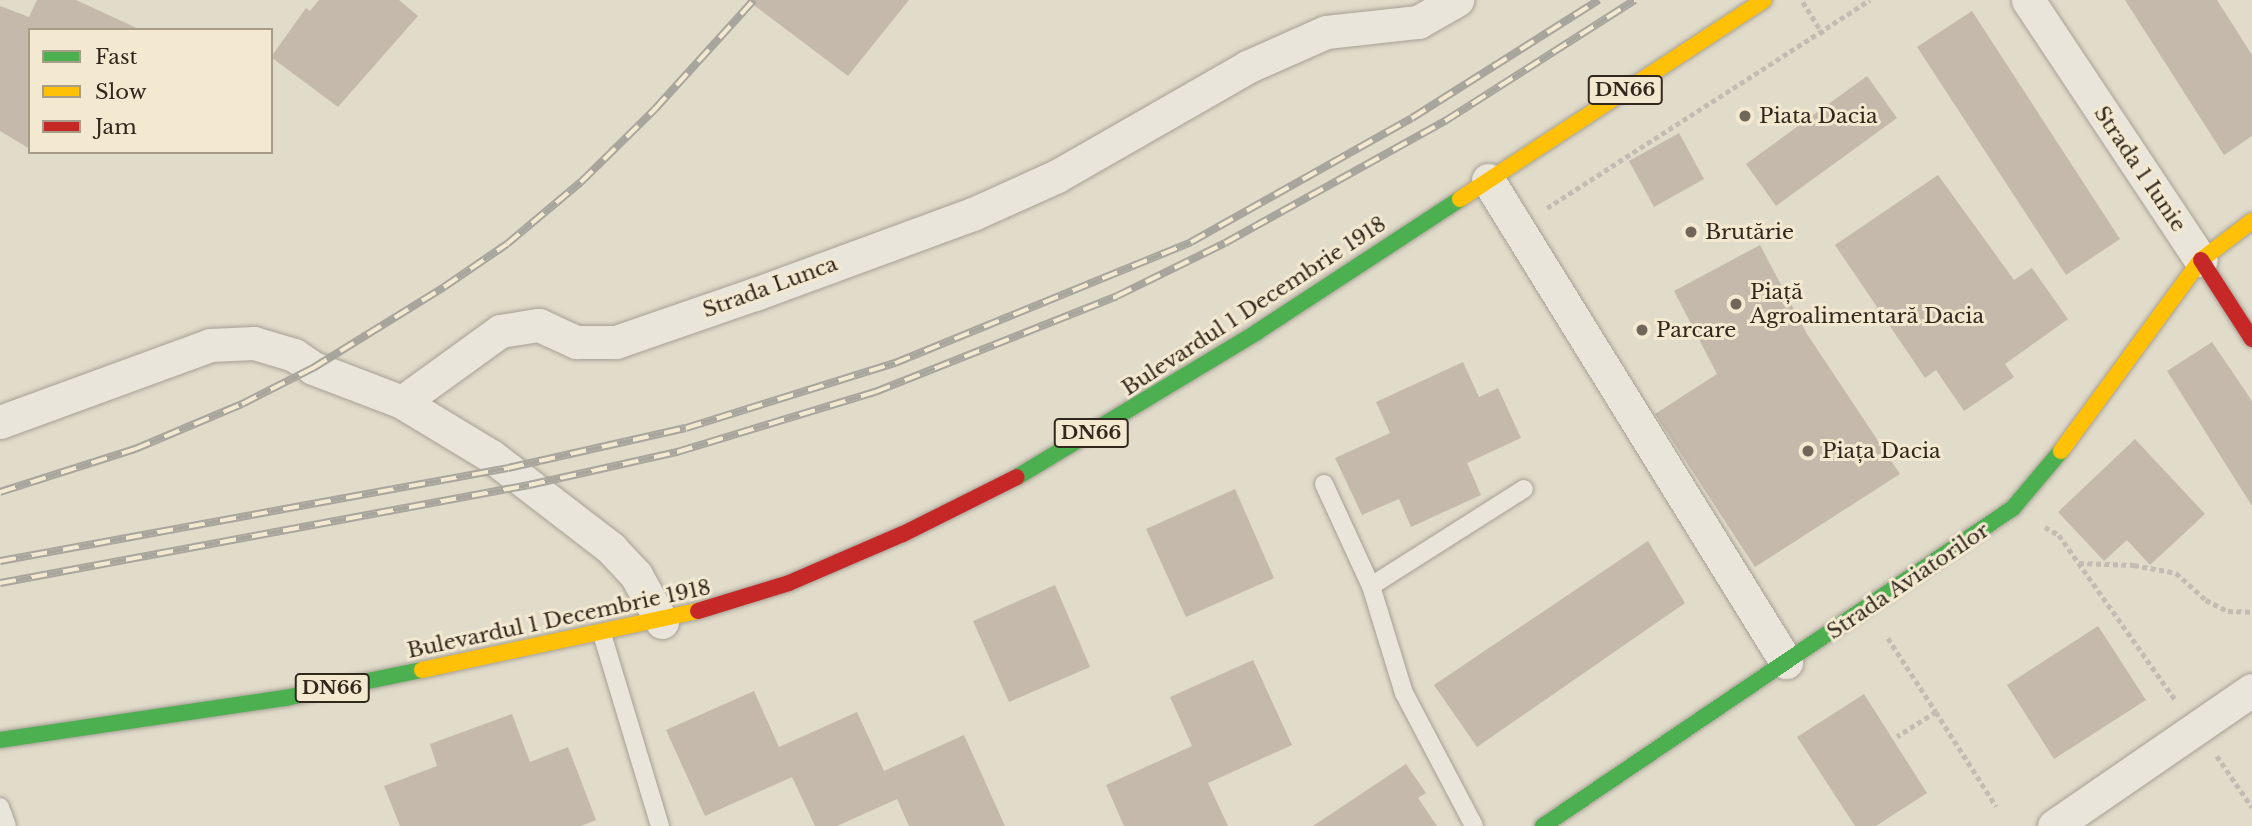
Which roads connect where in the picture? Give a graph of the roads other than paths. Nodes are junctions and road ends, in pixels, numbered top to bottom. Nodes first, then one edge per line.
1 (1457, 0) edge
2 (1764, 0) edge
3 (2028, 0) edge
4 (1488, 180) junction
5 (2252, 220) edge
6 (2201, 260) junction
7 (2252, 339) edge
8 (402, 402) junction
9 (0, 422) edge
10 (1324, 484) dead end
11 (1524, 489) dead end
12 (1371, 586) junction
13 (662, 622) junction
14 (602, 634) junction
15 (1786, 662) junction
16 (2252, 690) edge
17 (0, 740) edge
18 (0, 807) edge
19 (6, 826) edge
20 (660, 826) edge
21 (1474, 826) edge
22 (1543, 826) edge
23 (2054, 826) edge

1 - 8 street, Strada Lunca
2 - 4 main road, Bulevardul 1 Decembrie 1918 / DN66
3 - 6 street, Strada 1 Iunie
4 - 13 main road, Bulevardul 1 Decembrie 1918 / DN66
4 - 15 street
5 - 6 main road, Strada Aviatorilor
6 - 7 main road, Strada 1 Iunie
6 - 15 main road, Strada Aviatorilor
8 - 9 street
8 - 13 street
10 - 12 lane
11 - 12 lane
12 - 21 lane
13 - 14 main road, Bulevardul 1 Decembrie 1918 / DN66
14 - 17 main road, Bulevardul 1 Decembrie 1918 / DN66
14 - 20 lane
15 - 22 main road, Strada Aviatorilor
16 - 23 street
18 - 19 lane

